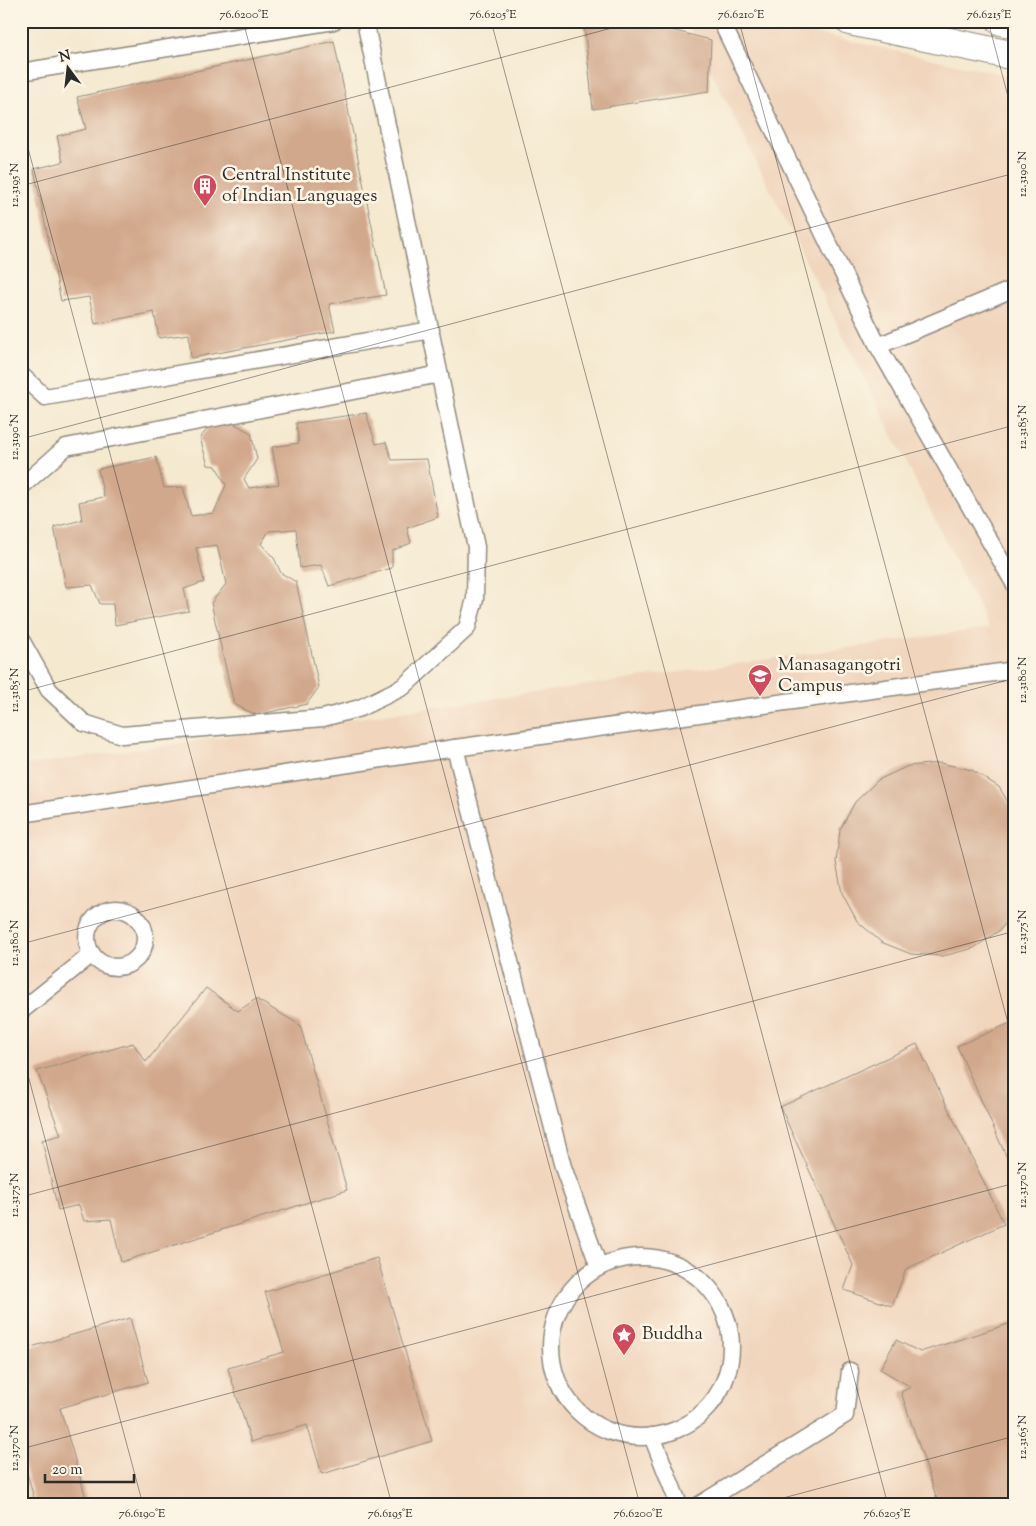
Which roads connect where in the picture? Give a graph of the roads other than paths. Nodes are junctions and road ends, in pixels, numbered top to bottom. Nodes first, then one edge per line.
1 (334, 21) edge
2 (366, 21) edge
3 (721, 21) edge
4 (850, 21) edge
5 (1001, 21) edge
6 (1015, 24) edge
7 (275, 26) edge
8 (1015, 56) edge
9 (21, 72) edge
10 (1015, 288) edge
11 (431, 330) junction
12 (878, 346) junction
13 (440, 374) junction
14 (21, 375) edge
15 (21, 486) edge
16 (1015, 585) edge
17 (21, 640) edge
18 (1015, 670) edge
19 (456, 748) junction
20 (21, 814) edge
21 (92, 954) dead end
22 (21, 1011) edge
23 (599, 1267) junction
24 (850, 1371) dead end
25 (652, 1436) junction
26 (679, 1505) edge
27 (699, 1505) edge

1 - 7 lane
2 - 11 lane
3 - 12 lane
4 - 8 main road
5 - 6 main road
7 - 9 lane
10 - 12 lane
11 - 13 lane
11 - 14 lane
12 - 16 lane
13 - 15 lane
13 - 17 lane
18 - 19 lane
19 - 20 lane
19 - 23 lane
21 - 22 lane
23 - 25 lane
23 - 25 lane
24 - 27 lane
25 - 26 lane

